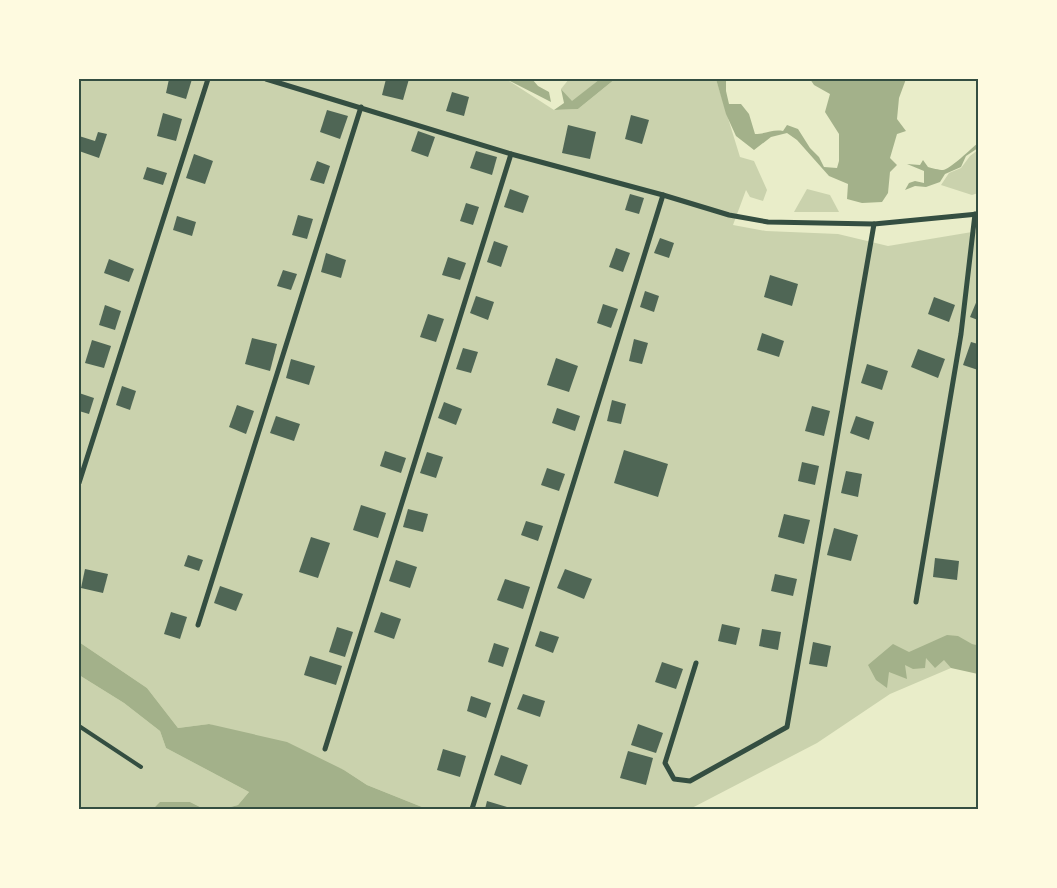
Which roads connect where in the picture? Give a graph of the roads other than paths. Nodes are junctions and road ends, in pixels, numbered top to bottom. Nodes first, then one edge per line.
1 (208, 79) edge
2 (266, 79) edge
3 (361, 107) junction
4 (511, 154) junction
5 (663, 196) junction
6 (977, 214) edge
7 (874, 224) junction
8 (79, 483) edge
9 (916, 602) dead end
10 (198, 625) dead end
11 (696, 662) dead end
12 (79, 726) edge
13 (325, 749) dead end
14 (140, 767) dead end
15 (472, 809) edge

1 - 8 street
2 - 3 street
3 - 4 street
3 - 10 street
4 - 5 street
4 - 13 street
5 - 7 street
5 - 15 street
6 - 7 street
6 - 9 street
7 - 11 street
12 - 14 lane

